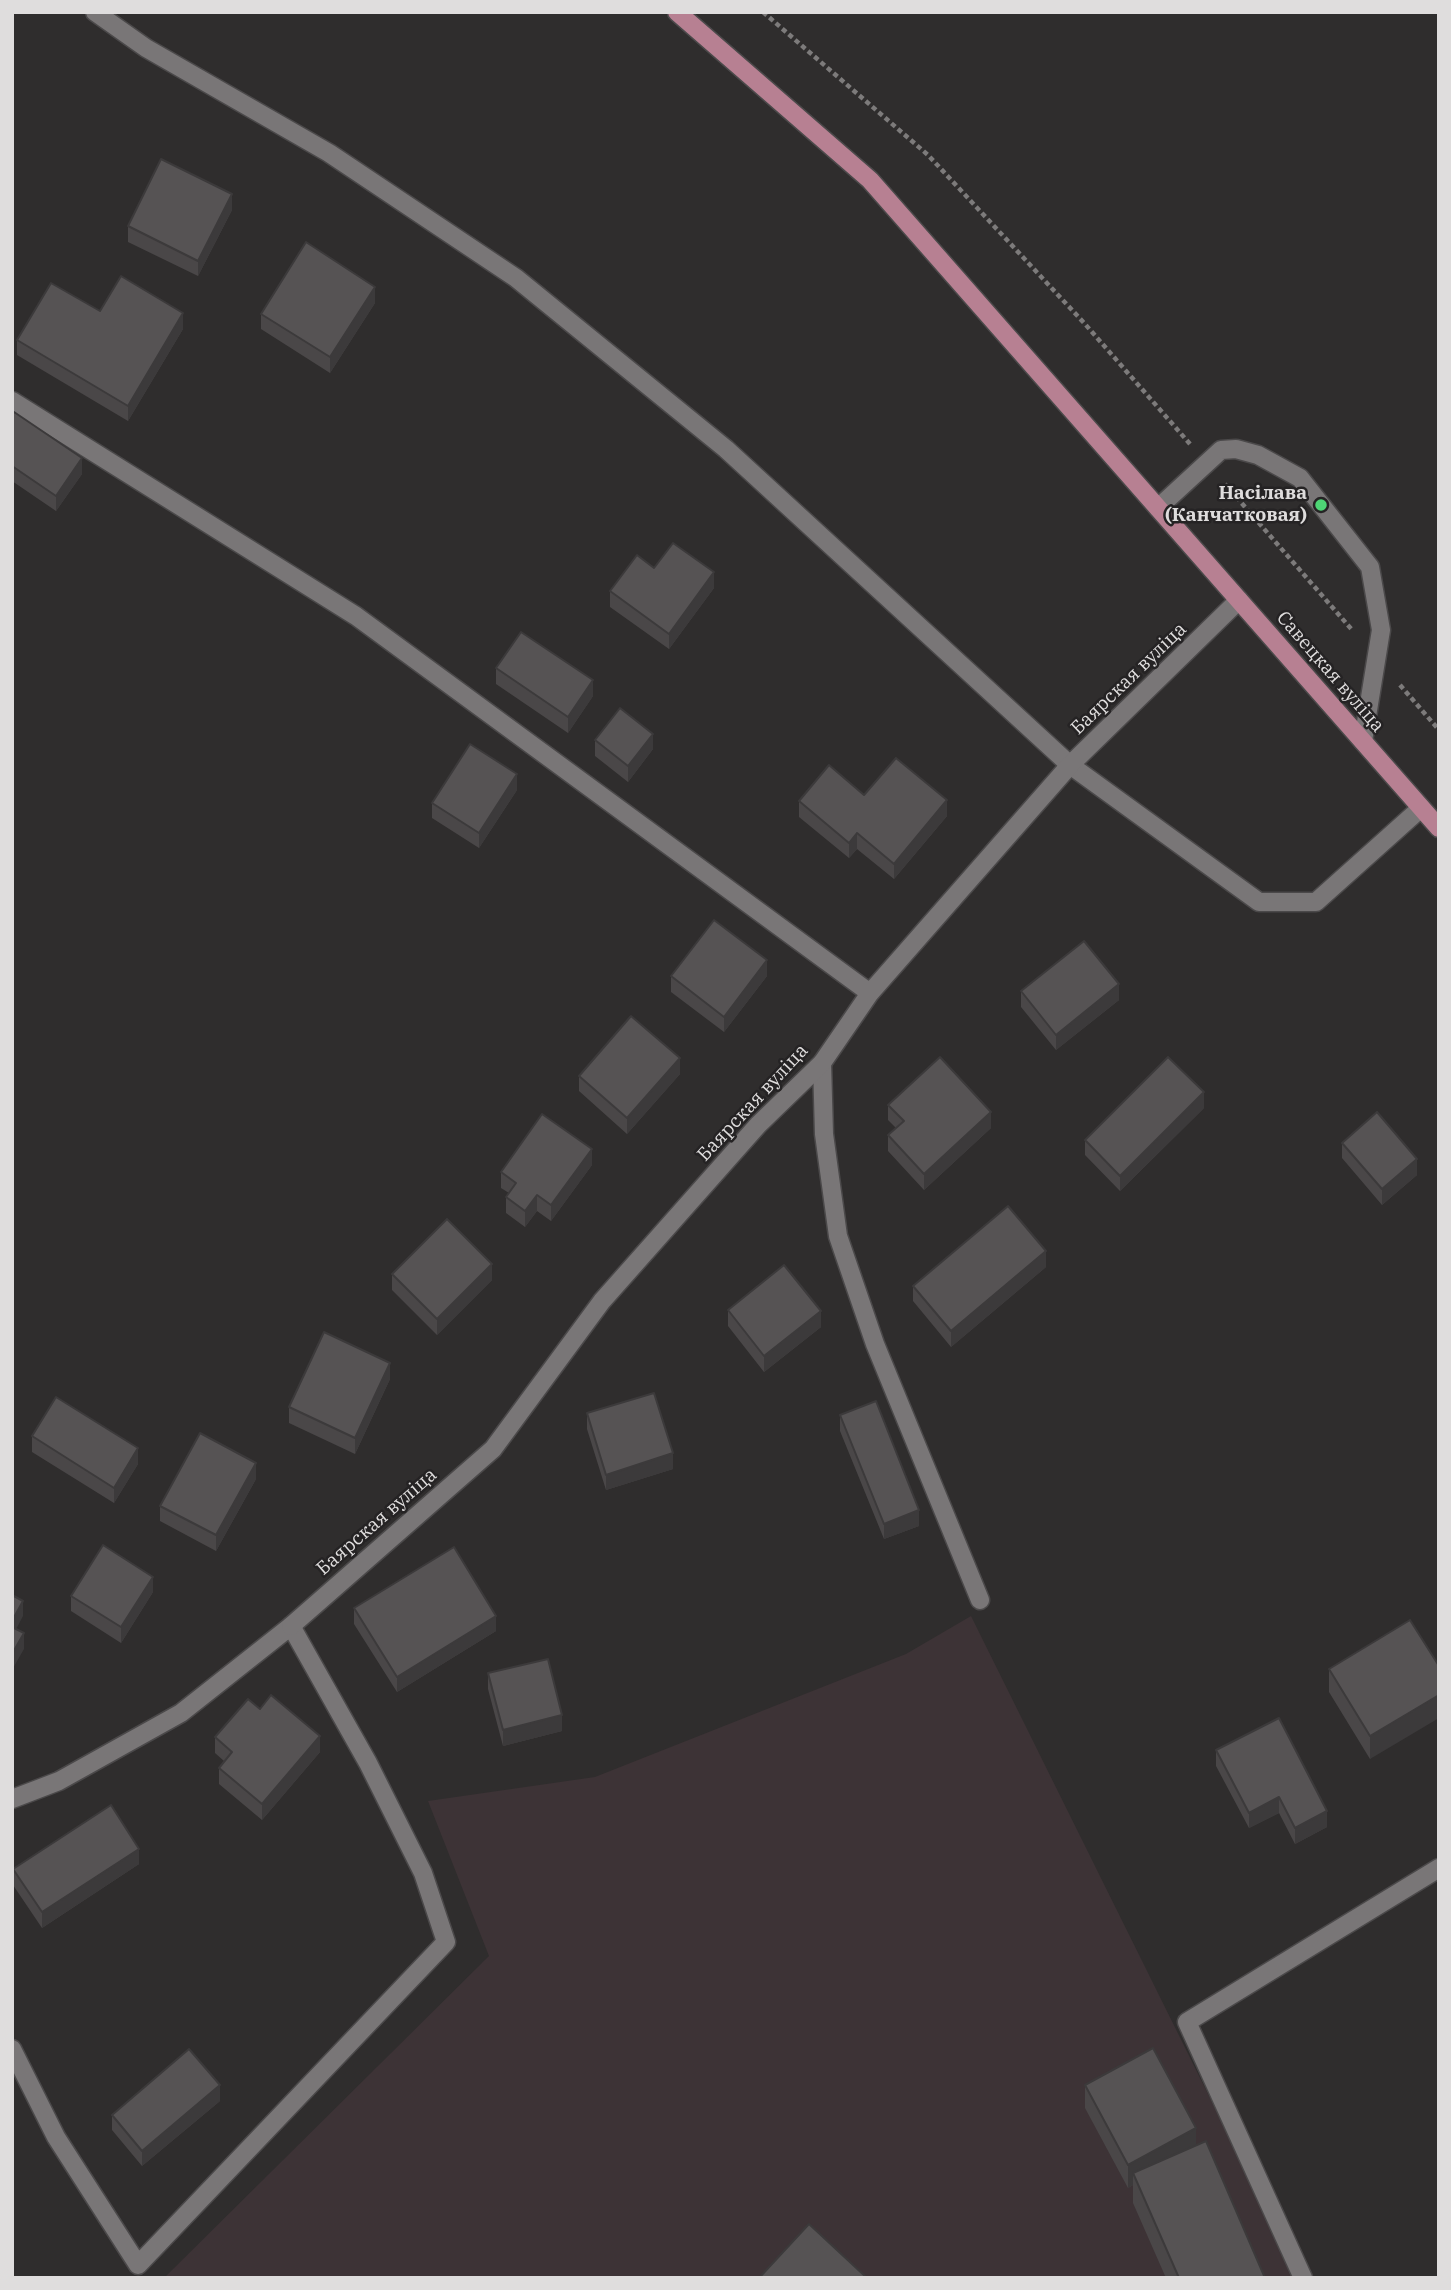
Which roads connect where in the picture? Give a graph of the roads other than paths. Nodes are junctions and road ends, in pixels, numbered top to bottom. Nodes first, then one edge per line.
1 (95, 12) edge
2 (677, 12) edge
3 (12, 401) edge
4 (1158, 508) junction
5 (1239, 600) junction
6 (1363, 741) junction
7 (1070, 765) junction
8 (1422, 808) junction
9 (1439, 828) edge
10 (870, 993) junction
11 (822, 1063) junction
12 (980, 1600) dead end
13 (291, 1626) junction
14 (12, 1799) edge
15 (1439, 1868) edge
16 (12, 2049) edge
17 (1303, 2278) edge

1 - 7 street
2 - 4 main road, Савецкая вуліца
3 - 10 street
4 - 5 main road, Савецкая вуліца
4 - 6 street
5 - 6 main road, Савецкая вуліца
5 - 7 street, Баярская вуліца
6 - 8 main road, Савецкая вуліца
7 - 8 street
7 - 10 street, Баярская вуліца
8 - 9 main road, Савецкая вуліца
10 - 11 street, Баярская вуліца
11 - 12 street
11 - 13 street, Баярская вуліца
13 - 14 street, Баярская вуліца
13 - 16 street
15 - 17 street

